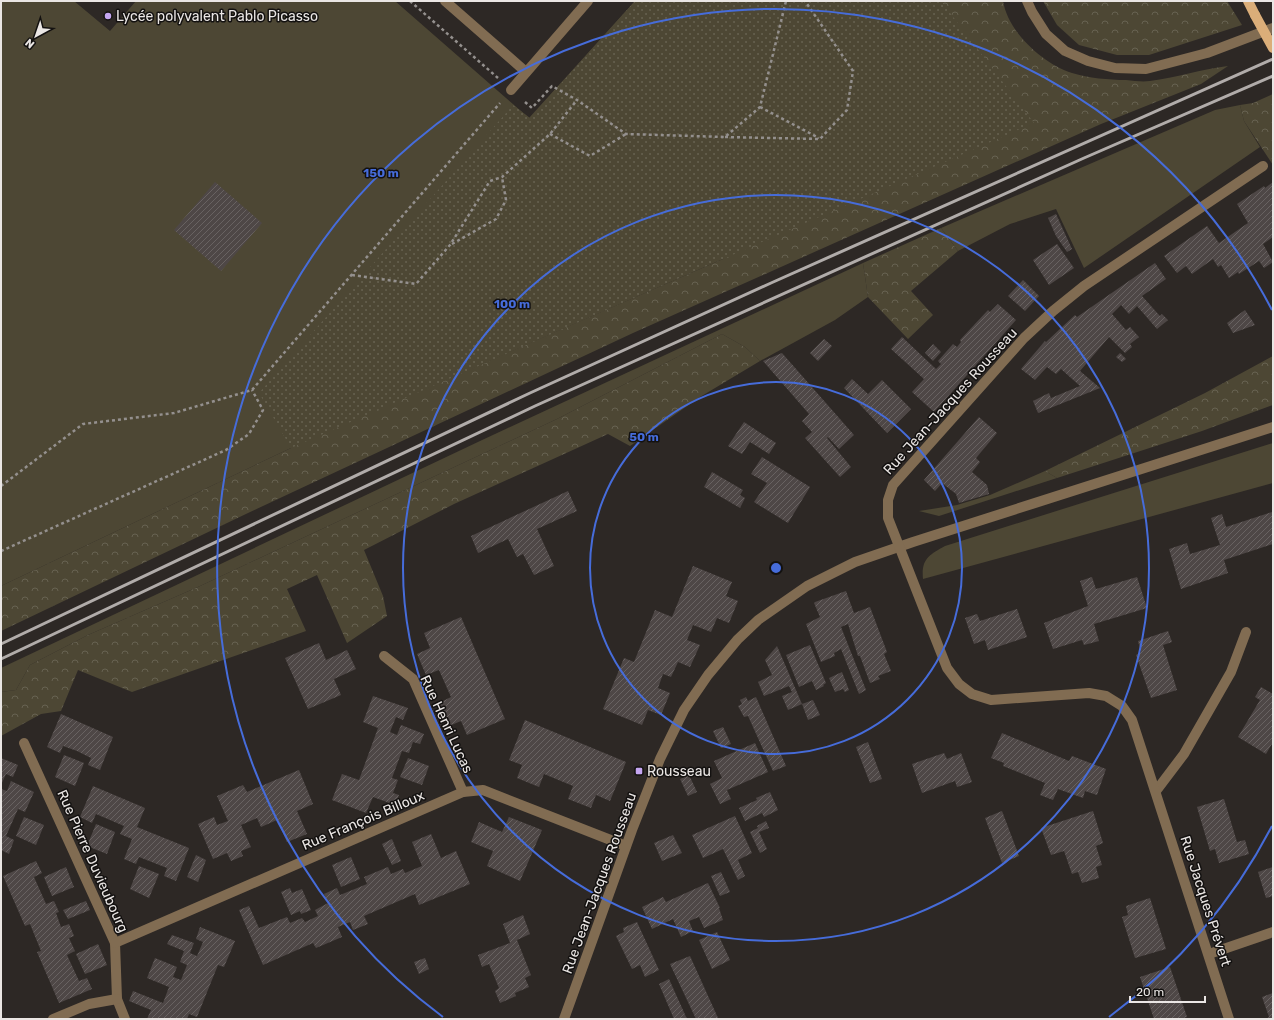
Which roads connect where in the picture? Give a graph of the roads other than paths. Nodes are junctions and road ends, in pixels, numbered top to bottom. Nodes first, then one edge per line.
1 (445, 1) edge
2 (588, 1) edge
3 (1027, 1) edge
4 (1248, 1) edge
5 (1273, 28) edge
6 (1273, 48) edge
7 (526, 72) junction
8 (511, 90) road end
9 (1263, 166) dead end
10 (1273, 427) edge
11 (900, 547) junction
12 (1246, 632) dead end
13 (384, 656) dead end
14 (24, 743) dead end
15 (1156, 791) junction
16 (463, 792) junction
17 (626, 846) junction
18 (1273, 932) edge
19 (115, 943) junction
20 (1208, 954) junction
21 (117, 999) junction
22 (53, 1019) edge
23 (125, 1019) edge
24 (564, 1019) edge
25 (1229, 1019) edge

1 - 7 street
2 - 7 street
3 - 5 street
4 - 6 main road, bridge
7 - 8 street
9 - 11 street, Rue Jean-Jacques Rousseau
10 - 11 street
11 - 15 street, Rue Jacques Prévert
11 - 17 street, Rue Jean-Jacques Rousseau
12 - 15 street
13 - 16 street, Rue Henri Lucas
14 - 19 street, Rue Pierre Duvieubourg
15 - 20 street, Rue Jacques Prévert
16 - 17 street, Rue François Billoux
16 - 19 street, Rue François Billoux
17 - 24 street, Rue Jean-Jacques Rousseau
18 - 20 street
19 - 21 street, Rue Pierre Duvieubourg
20 - 25 street, Rue Jacques Prévert
21 - 22 street
21 - 23 street, Rue Pierre Duvieubourg

